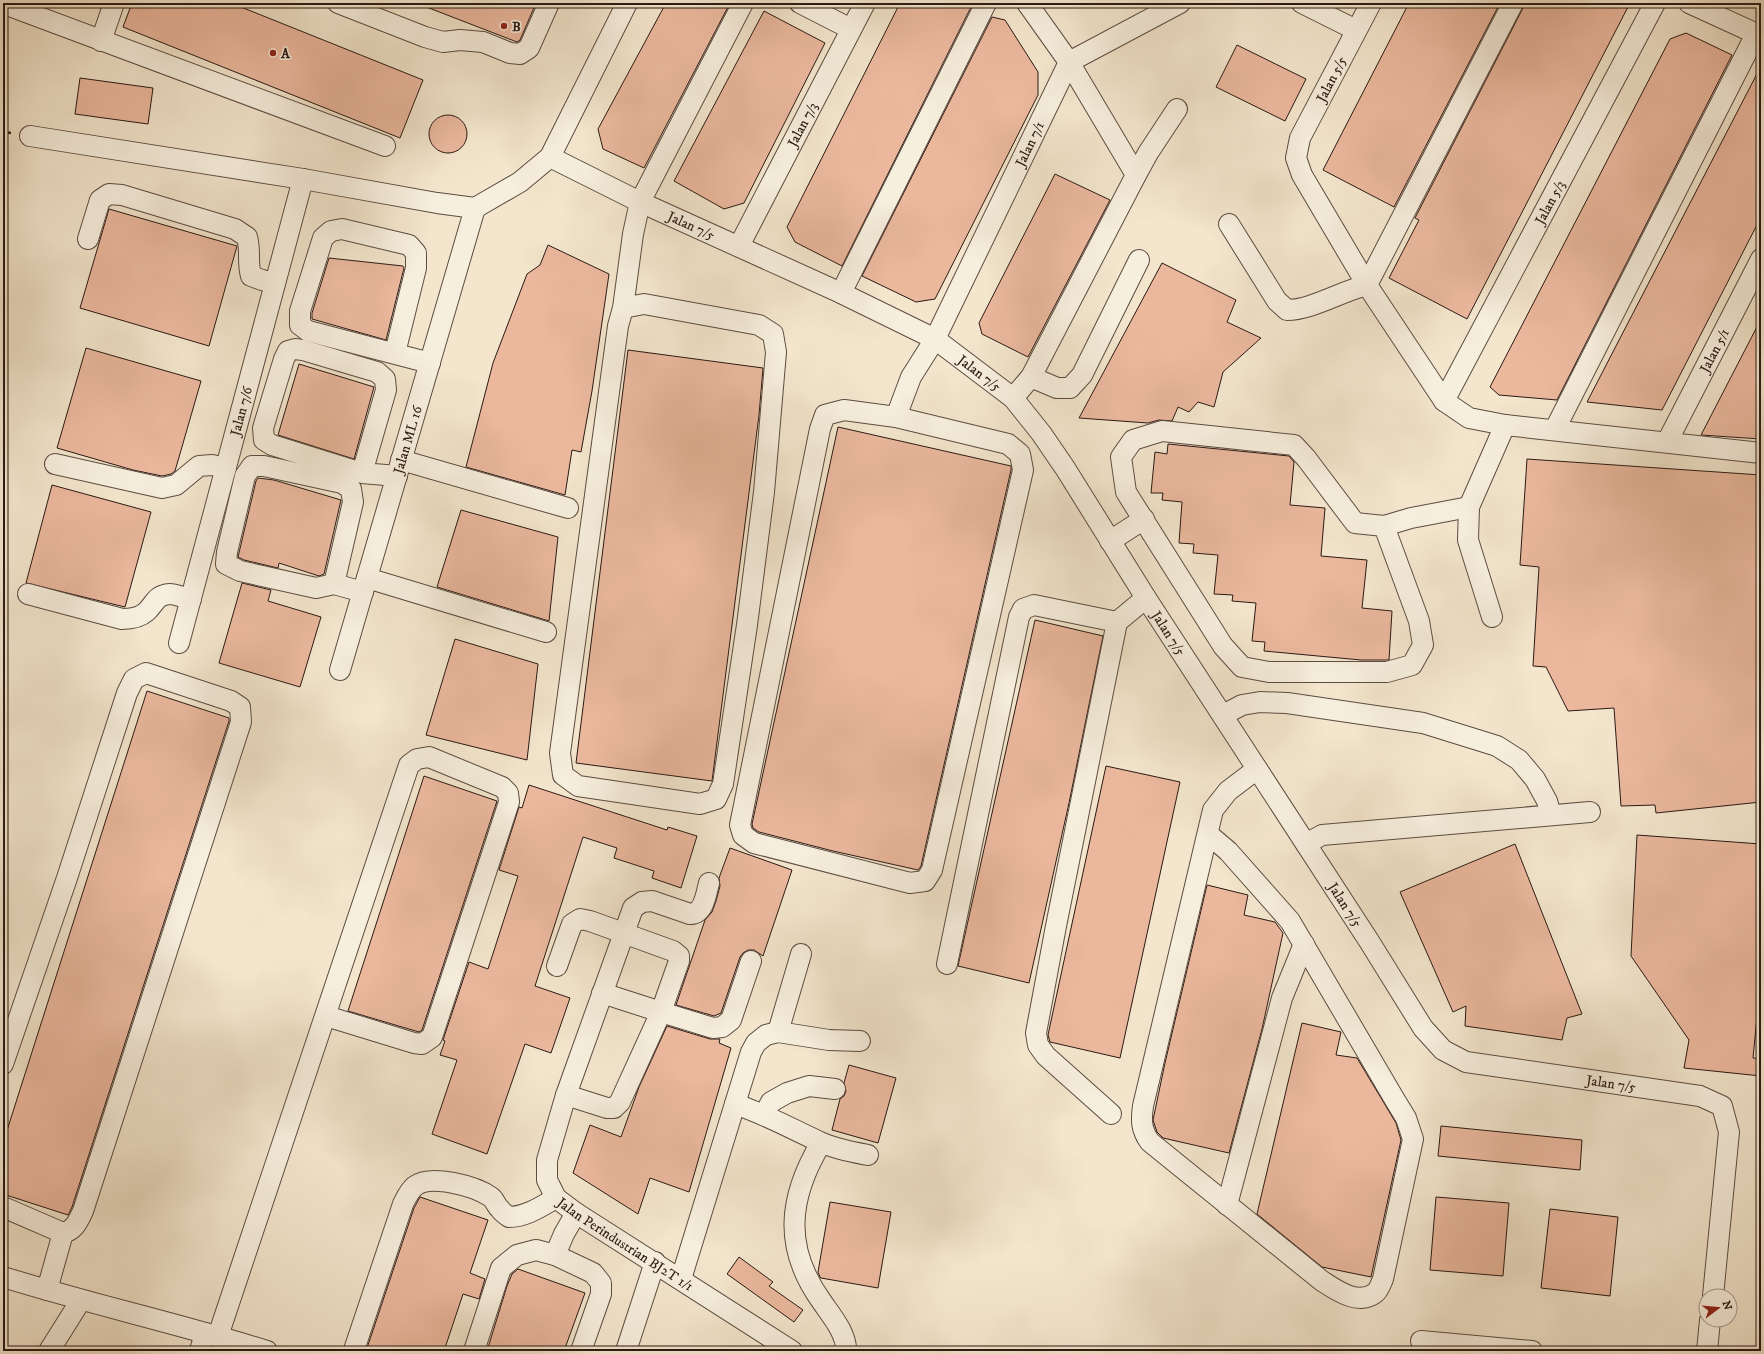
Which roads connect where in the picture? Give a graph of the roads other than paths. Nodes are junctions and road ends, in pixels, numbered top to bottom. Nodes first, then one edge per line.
1 (5, 3) edge
2 (114, 3) edge
3 (338, 3) edge
4 (548, 3) edge
5 (627, 3) edge
6 (743, 3) edge
7 (800, 3) edge
8 (865, 3) edge
9 (986, 3) edge
10 (1027, 3) edge
11 (1180, 3) edge
12 (1302, 3) edge
13 (1371, 3) edge
14 (1513, 3) edge
15 (1655, 3) edge
16 (1690, 3) edge
17 (851, 29) junction
18 (1356, 30) junction
19 (1759, 35) edge
20 (101, 41) junction
21 (1069, 62) junction
22 (1177, 109) dead end
23 (30, 136) dead end
24 (385, 146) dead end
25 (550, 157) junction
26 (1136, 176) junction
27 (302, 179) junction
28 (640, 202) junction
29 (475, 208) junction
30 (1229, 224) dead end
31 (88, 239) dead end
32 (739, 246) junction
33 (1761, 259) edge
34 (1139, 260) dead end
35 (275, 283) junction
36 (1367, 285) junction
37 (840, 293) junction
38 (624, 308) junction
39 (934, 339) junction
40 (396, 353) junction
41 (430, 363) junction
42 (1031, 377) junction
43 (1012, 398) junction
44 (1444, 401) junction
45 (896, 417) junction
46 (1505, 424) junction
47 (1556, 429) junction
48 (1667, 442) junction
49 (1761, 453) edge
50 (55, 464) dead end
51 (226, 468) junction
52 (399, 468) junction
53 (362, 473) junction
54 (1469, 507) junction
55 (568, 508) dead end
56 (1144, 519) junction
57 (1384, 526) junction
58 (1110, 541) junction
59 (334, 584) junction
60 (365, 585) junction
61 (28, 594) dead end
62 (1146, 598) junction
63 (191, 599) junction
64 (1492, 617) dead end
65 (1117, 622) junction
66 (546, 632) dead end
67 (179, 643) dead end
68 (340, 670) dead end
69 (1222, 715) junction
70 (1257, 769) junction
71 (1590, 812) dead end
72 (1551, 815) junction
73 (1208, 834) junction
74 (1306, 844) junction
75 (709, 883) dead end
76 (624, 933) junction
77 (1304, 944) junction
78 (801, 954) dead end
79 (752, 961) dead end
80 (947, 964) dead end
81 (558, 966) dead end
82 (602, 993) junction
83 (661, 1012) junction
84 (326, 1016) junction
85 (778, 1032) junction
86 (860, 1041) dead end
87 (3, 1064) edge
88 (835, 1089) dead end
89 (566, 1094) junction
90 (735, 1104) junction
91 (1111, 1114) dead end
92 (764, 1115) junction
93 (821, 1143) junction
94 (868, 1155) dead end
95 (556, 1198) junction
96 (1227, 1205) junction
97 (3, 1207) edge
98 (576, 1213) junction
99 (63, 1233) junction
100 (556, 1255) junction
101 (655, 1262) junction
102 (3, 1277) edge
103 (681, 1279) junction
104 (1714, 1288) edge
105 (47, 1290) junction
106 (81, 1300) junction
107 (1709, 1328) edge
108 (208, 1340) edge
109 (1421, 1341) dead end
110 (355, 1347) dead end
111 (54, 1348) edge
112 (267, 1351) edge
113 (474, 1351) edge
114 (581, 1351) edge
115 (626, 1351) edge
116 (792, 1351) edge
117 (846, 1351) edge
118 (1532, 1351) edge
119 (1707, 1351) edge

1 - 20 street
2 - 20 street
3 - 4 street
5 - 25 street
6 - 28 street
7 - 17 street
8 - 17 street, Jalan 7/3
9 - 37 street
10 - 21 street
11 - 21 street
12 - 18 street
13 - 18 street, Jalan 5/5
14 - 36 street
15 - 44 street, Jalan 5/3
16 - 19 street
17 - 32 street, Jalan 7/3
18 - 36 street, Jalan 5/5
19 - 47 street
20 - 24 street
21 - 26 street
21 - 39 street, Jalan 7/1
22 - 26 street
23 - 27 street
25 - 28 street, Jalan 7/5
25 - 29 street
26 - 42 street
27 - 29 street
27 - 35 street, Jalan 7/6
28 - 32 street, Jalan 7/5
28 - 38 street
29 - 41 street, Jalan ML 16
30 - 36 street
31 - 35 street
32 - 37 street, Jalan 7/5
33 - 48 street, Jalan 5/1
34 - 42 street
35 - 51 street, Jalan 7/6
36 - 44 street
37 - 39 street, Jalan 7/5
38 - 38 street
39 - 43 street, Jalan 7/5
39 - 45 street, Jalan 7/1
40 - 40 street
40 - 41 street
41 - 52 street, Jalan ML 16
42 - 43 street
43 - 58 street, Jalan 7/5
44 - 46 street
45 - 45 street
46 - 47 street
46 - 54 street
47 - 48 street
48 - 49 street
50 - 51 street
51 - 63 street, Jalan 7/6
52 - 53 street
52 - 55 street
52 - 60 street, Jalan ML 16
53 - 53 street
54 - 57 street
54 - 64 street
56 - 57 street
56 - 57 street
56 - 58 street
58 - 62 street, Jalan 7/5
59 - 59 street
59 - 60 street
60 - 66 street
60 - 68 street, Jalan ML 16
61 - 63 street
62 - 65 street
62 - 69 street, Jalan 7/5
63 - 67 street, Jalan 7/6
65 - 80 street
65 - 91 street
69 - 70 street, Jalan 7/5
69 - 72 street
70 - 73 street
70 - 74 street, Jalan 7/5
71 - 72 street
72 - 74 street
73 - 77 street
73 - 96 street
74 - 104 street, Jalan 7/5
75 - 76 street, Jalan Perindustrian BJ2T 1/1
76 - 81 street
76 - 82 street, Jalan Perindustrian BJ2T 1/1
76 - 83 street
77 - 96 street
77 - 96 street
78 - 85 street
79 - 83 street
82 - 83 street
82 - 89 street, Jalan Perindustrian BJ2T 1/1
83 - 89 street
84 - 84 street
84 - 108 street
85 - 86 street
85 - 90 street
87 - 99 street
88 - 92 street
89 - 95 street, Jalan Perindustrian BJ2T 1/1
90 - 92 street
90 - 103 street
92 - 93 street
93 - 94 street
93 - 117 street
95 - 98 street, Jalan Perindustrian BJ2T 1/1
95 - 110 street
97 - 99 street
98 - 100 street
98 - 101 street, Jalan Perindustrian BJ2T 1/1
99 - 105 street
100 - 113 street
100 - 114 street
101 - 103 street, Jalan Perindustrian BJ2T 1/1
101 - 115 street
102 - 105 street
103 - 116 street, Jalan Perindustrian BJ2T 1/1
105 - 106 street
106 - 108 street
106 - 111 street
107 - 119 street
108 - 112 street
109 - 118 street

